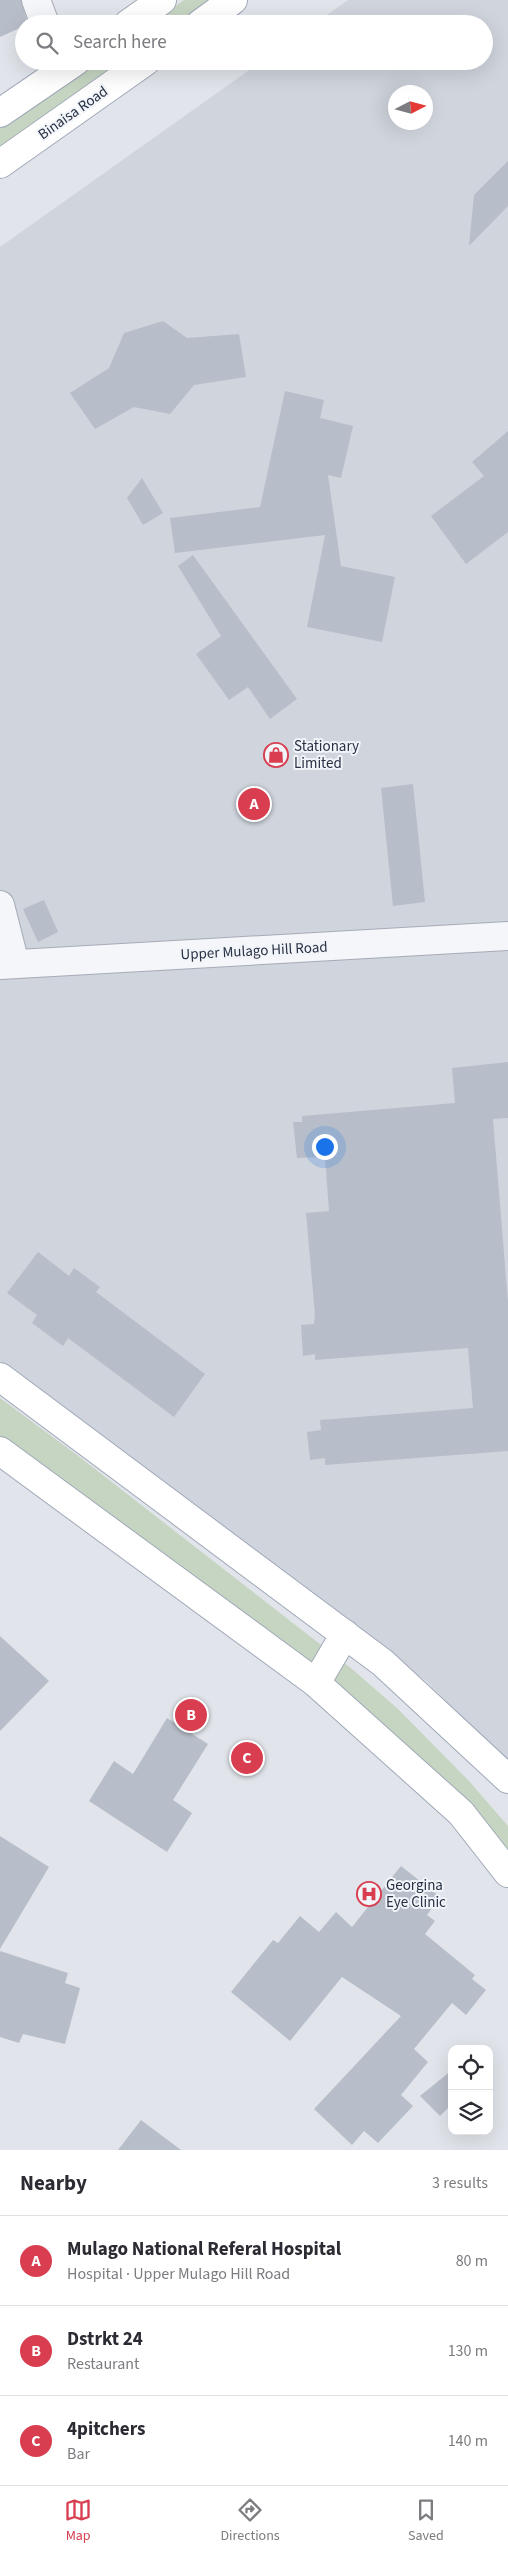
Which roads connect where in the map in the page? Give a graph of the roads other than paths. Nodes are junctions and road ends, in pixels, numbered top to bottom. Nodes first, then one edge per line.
1 (36, 0) edge
2 (162, 0) edge
3 (233, 0) edge
4 (42, 15) edge
5 (141, 15) edge
6 (212, 15) edge
7 (59, 70) edge
8 (133, 70) edge
9 (0, 113) edge
10 (0, 164) edge
11 (0, 904) edge
12 (508, 936) edge
13 (7, 964) edge
14 (0, 1377) edge
15 (0, 1451) edge
16 (345, 1634) junction
17 (316, 1683) junction
18 (508, 1779) edge
19 (508, 1874) edge

1 - 4 street
2 - 5 main road
3 - 6 main road
7 - 9 main road
8 - 10 main road, Binaisa Road
11 - 13 street
12 - 13 street, Upper Mulago Hill Road
14 - 16 main road
15 - 17 main road
16 - 17 main road
16 - 18 main road
17 - 19 main road

